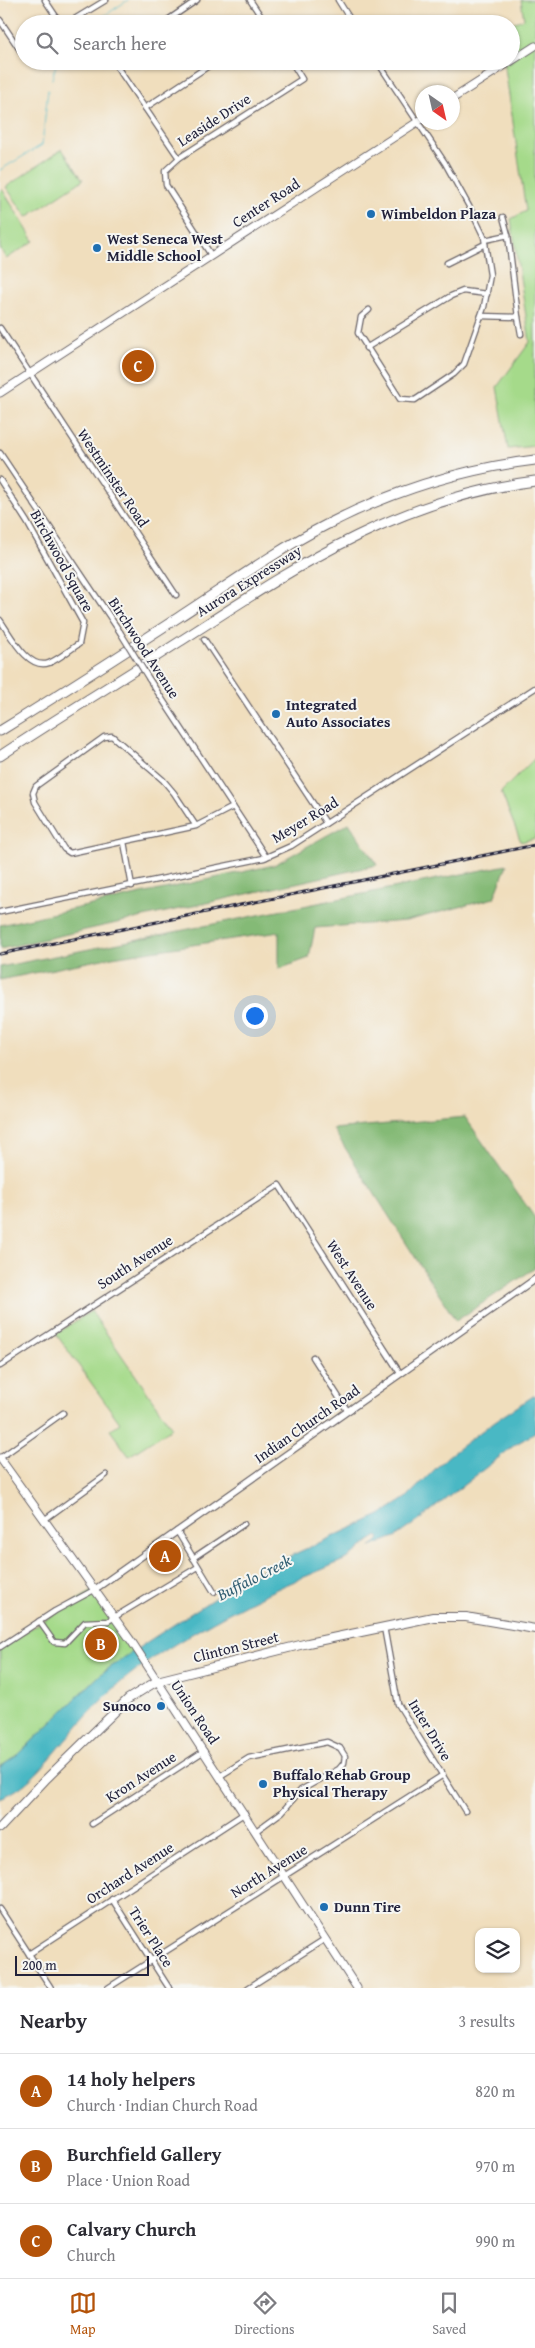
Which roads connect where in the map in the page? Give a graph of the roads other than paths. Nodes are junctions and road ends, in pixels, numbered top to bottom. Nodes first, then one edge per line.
1 (45, 0) edge
2 (106, 0) edge
3 (197, 0) edge
4 (250, 0) edge
5 (338, 0) edge
6 (56, 15) edge
7 (82, 15) edge
8 (175, 15) edge
9 (260, 15) edge
10 (347, 15) edge
11 (0, 20) edge
12 (15, 42) edge
13 (535, 46) edge
14 (520, 56) edge
15 (119, 70) edge
16 (202, 70) edge
17 (297, 70) edge
18 (383, 70) edge
19 (497, 70) edge
20 (460, 94) edge
21 (144, 108) junction
22 (415, 115) edge
23 (415, 124) edge
24 (425, 130) edge
25 (179, 158) junction
26 (503, 217) dead end
27 (508, 235) junction
28 (485, 242) junction
29 (211, 255) junction
30 (448, 264) dead end
31 (487, 294) junction
32 (370, 310) dead end
33 (481, 316) junction
34 (518, 317) junction
35 (0, 328) edge
36 (521, 334) dead end
37 (366, 348) junction
38 (30, 374) junction
39 (0, 393) edge
40 (0, 453) edge
41 (535, 460) edge
42 (0, 480) edge
43 (535, 481) edge
44 (176, 595) dead end
45 (0, 620) edge
46 (204, 639) dead end
47 (535, 688) edge
48 (0, 731) edge
49 (0, 758) edge
50 (233, 807) junction
51 (326, 823) junction
52 (196, 826) junction
53 (124, 842) junction
54 (266, 857) junction
55 (132, 886) junction
56 (0, 912) edge
57 (282, 1190) joint
58 (535, 1279) edge
59 (313, 1357) dead end
60 (0, 1366) edge
61 (400, 1373) junction
62 (347, 1410) junction
63 (63, 1413) dead end
64 (0, 1458) edge
65 (106, 1475) dead end
66 (44, 1520) junction
67 (244, 1524) dead end
68 (176, 1531) junction
69 (193, 1558) junction
70 (198, 1567) junction
71 (94, 1590) junction
72 (214, 1592) dead end
73 (113, 1618) junction
74 (39, 1621) junction
75 (384, 1627) junction
76 (535, 1629) edge
77 (0, 1647) edge
78 (158, 1681) junction
79 (204, 1751) junction
80 (443, 1775) junction
81 (220, 1776) junction
82 (465, 1811) dead end
83 (244, 1813) junction
84 (92, 1824) dead end
85 (0, 1828) edge
86 (256, 1831) junction
87 (285, 1876) junction
88 (112, 1899) junction
89 (0, 1909) edge
90 (325, 1939) junction
91 (29, 1954) junction
92 (152, 1960) junction
93 (51, 1988) edge
94 (108, 1988) edge
95 (170, 1988) edge
96 (248, 1988) edge
97 (356, 1988) edge

1 - 6 street
2 - 7 street
3 - 8 street
4 - 9 street
5 - 10 street
11 - 12 street
13 - 14 main road
15 - 21 street
16 - 21 street
17 - 25 street, Leaside Drive
18 - 22 street
19 - 20 main road
21 - 25 street
23 - 29 main road, Center Road
24 - 28 street
25 - 29 street
26 - 27 street
27 - 28 street
27 - 34 street
28 - 30 street
28 - 31 street
29 - 38 main road, Center Road
31 - 33 street
31 - 37 street
32 - 37 street
33 - 34 street
33 - 37 street
34 - 36 street
35 - 38 street, Westminster Road
38 - 39 main road, Center Road
38 - 44 street, Westminster Road
40 - 50 street, Birchwood Avenue, bridge
41 - 48 highway, Aurora Expressway
42 - 45 street, Birchwood Square
43 - 49 highway, Aurora Expressway
46 - 51 street
47 - 51 street, Meyer Road
50 - 52 street
50 - 54 street, Birchwood Avenue
51 - 54 street, Meyer Road
52 - 53 street
52 - 53 street
53 - 55 street
54 - 55 street, Meyer Road
55 - 56 street, Meyer Road
57 - 60 street, South Avenue
57 - 61 street, West Avenue
58 - 61 street, Indian Church Road
59 - 62 street
61 - 62 street, Indian Church Road
62 - 68 street, Indian Church Road
63 - 64 street
64 - 66 main road, Union Road
65 - 66 street
66 - 71 main road, Union Road
67 - 69 street
68 - 69 street
68 - 71 street, Indian Church Road
69 - 70 street
70 - 72 street
70 - 73 street
71 - 73 main road, Union Road
71 - 74 street
73 - 74 street
73 - 78 main road, Union Road
74 - 77 street
75 - 76 main road, Clinton Street
75 - 78 main road, Clinton Street
75 - 80 street, Inter Drive
78 - 79 main road, Union Road
78 - 85 main road, Clinton Street
79 - 81 main road, Union Road
79 - 84 street, Kron Avenue
80 - 82 street, Inter Drive
80 - 87 street, North Avenue
81 - 83 main road, Union Road
81 - 86 street
83 - 86 main road, Union Road
83 - 88 street, Orchard Avenue
86 - 87 main road, Union Road
87 - 90 main road, Union Road
87 - 92 street, North Avenue
88 - 91 street, Orchard Avenue
88 - 92 street, Trier Place
89 - 91 street
90 - 96 street
90 - 97 main road, Union Road
91 - 93 street
92 - 94 street, North Avenue
92 - 95 street, Trier Place

